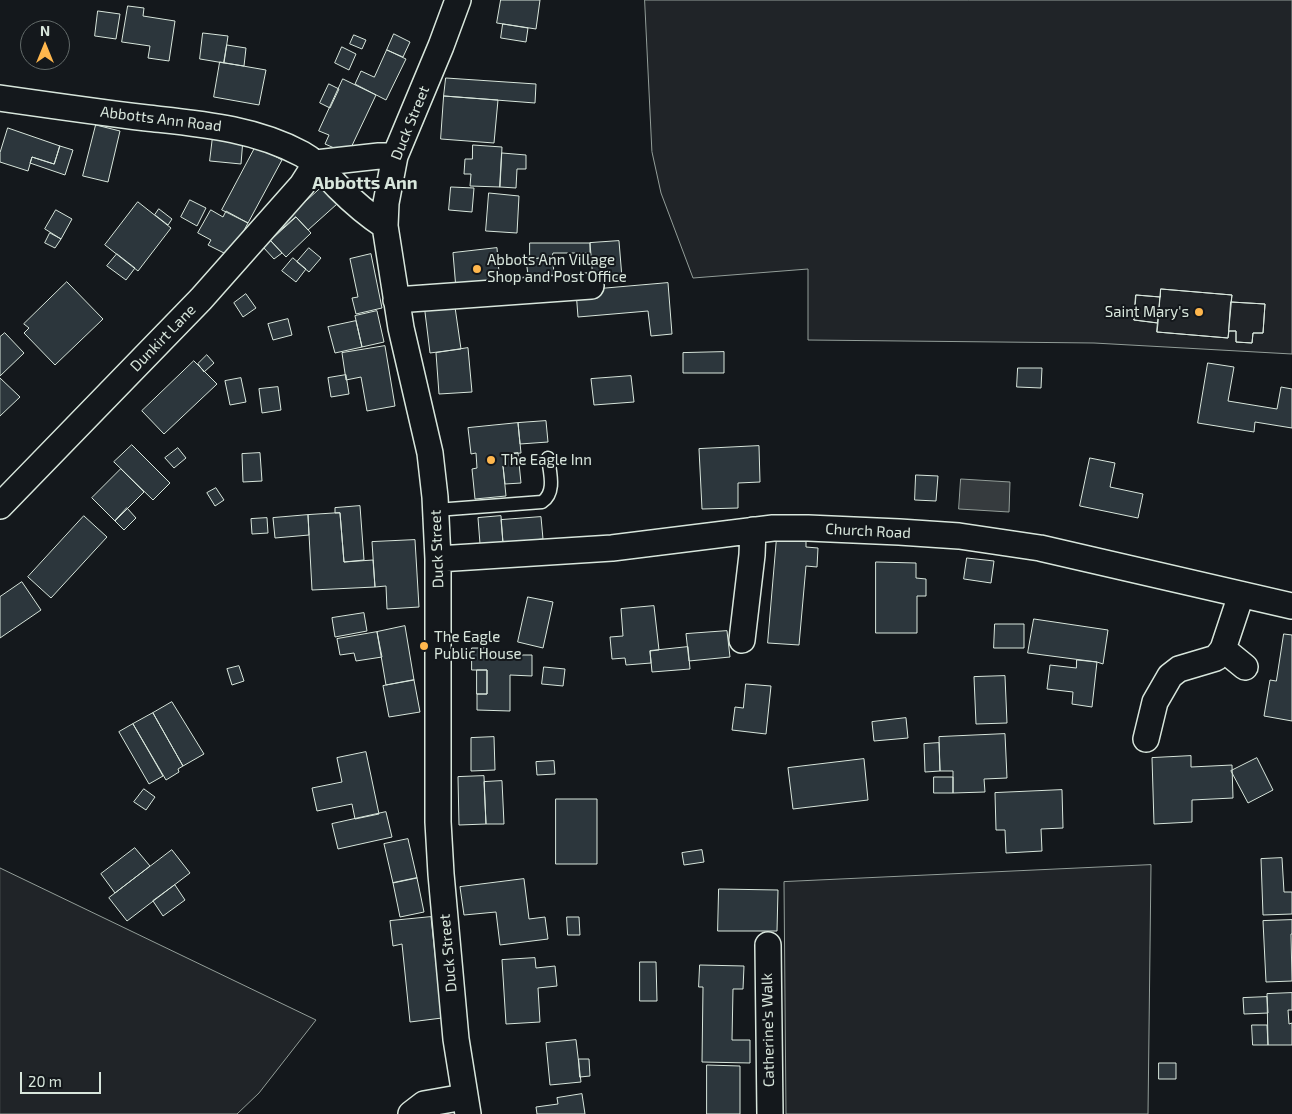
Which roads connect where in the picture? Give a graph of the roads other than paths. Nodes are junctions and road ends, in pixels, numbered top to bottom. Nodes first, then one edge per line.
1 (458, 0) edge
2 (0, 98) edge
3 (395, 156) junction
4 (316, 162) junction
5 (385, 226) junction
6 (591, 286) dead end
7 (396, 300) junction
8 (548, 458) dead end
9 (0, 506) edge
10 (436, 510) junction
11 (753, 530) junction
12 (438, 559) junction
13 (1241, 595) junction
14 (1292, 606) edge
15 (742, 640) dead end
16 (1223, 649) junction
17 (1245, 667) dead end
18 (1146, 739) dead end
19 (768, 945) dead end
20 (466, 1106) edge
21 (411, 1114) edge
22 (770, 1114) edge

1 - 3 street, Duck Street
2 - 4 street, Abbotts Ann Road
3 - 4 street
3 - 5 street, Duck Street
4 - 5 street, Abbotts Ann Road
4 - 9 street, Dunkirt Lane
5 - 7 street, Duck Street
6 - 7 street
7 - 10 street, Duck Street
8 - 10 lane
10 - 12 street, Duck Street
11 - 12 street, Church Road
11 - 13 street, Church Road
11 - 15 street
12 - 20 street, Duck Street
13 - 14 street, Church Road
13 - 16 street
16 - 17 street
16 - 18 street
19 - 22 street, Catherine's Walk
20 - 21 street

